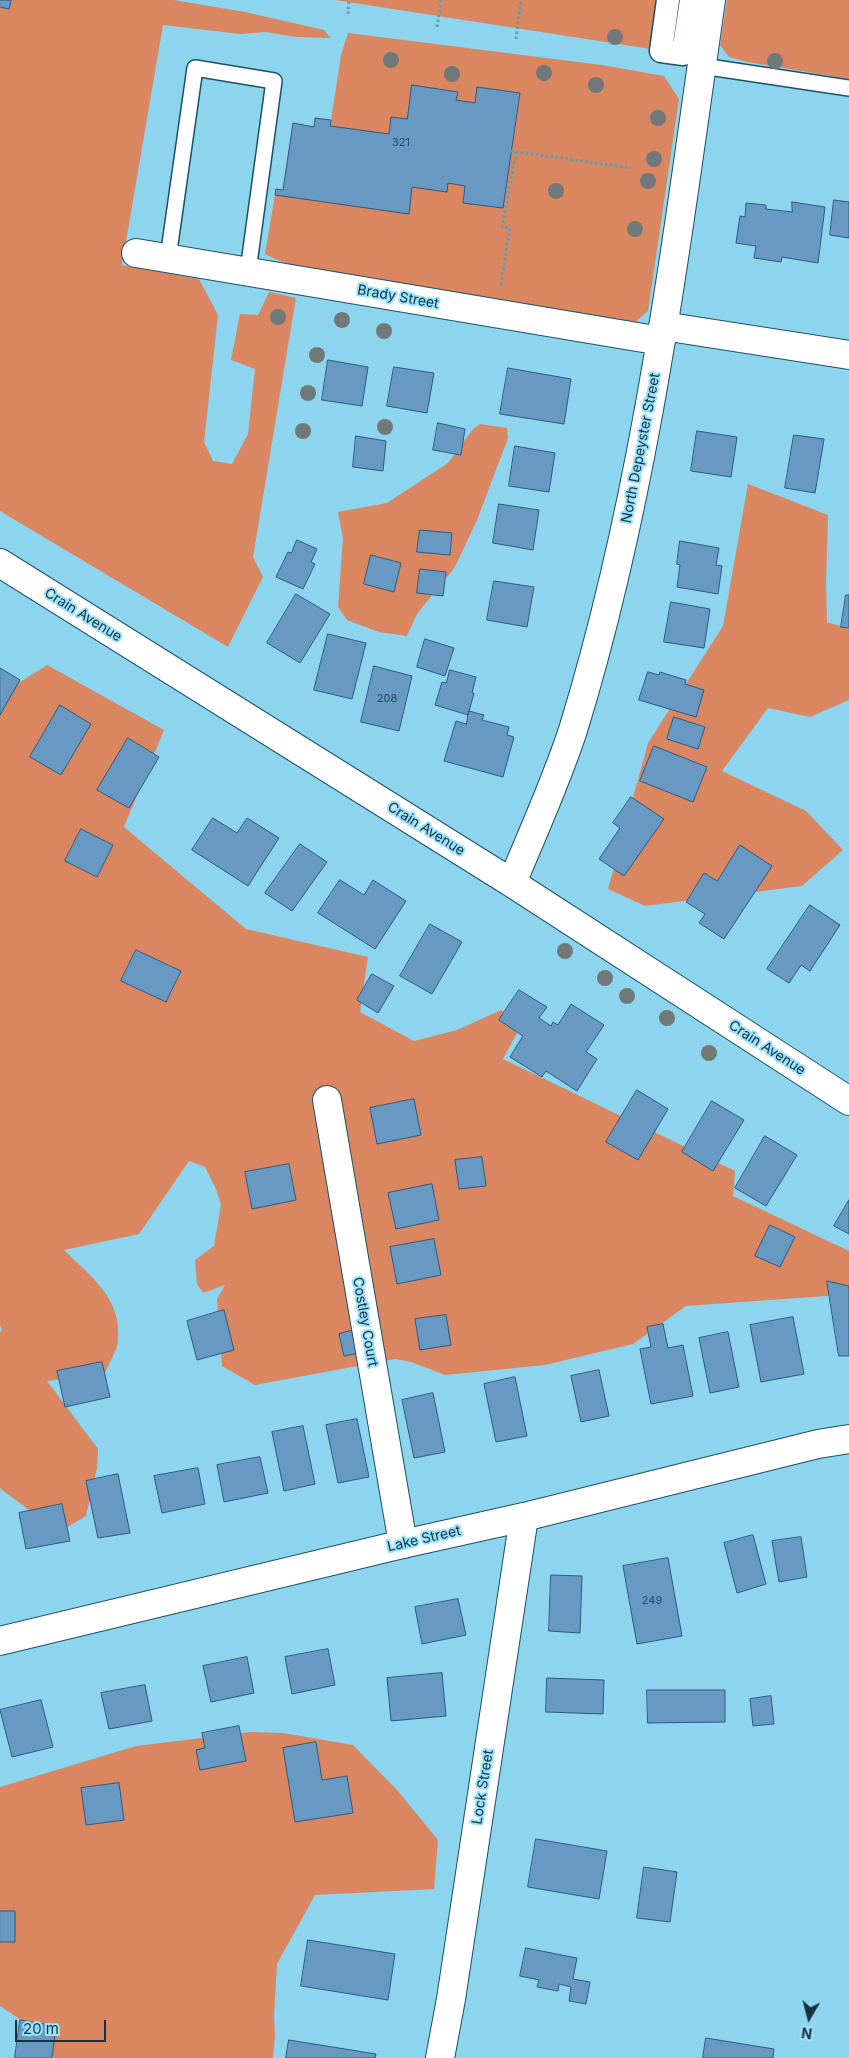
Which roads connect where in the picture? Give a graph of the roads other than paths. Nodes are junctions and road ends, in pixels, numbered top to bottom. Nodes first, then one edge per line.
1 (668, 0) edge
2 (691, 0) edge
3 (711, 0) edge
4 (702, 66) junction
5 (849, 88) edge
6 (136, 252) dead end
7 (168, 258) junction
8 (248, 271) junction
9 (662, 334) junction
10 (849, 355) edge
11 (0, 563) edge
12 (512, 883) junction
13 (327, 1100) dead end
14 (849, 1101) edge
15 (849, 1438) edge
16 (524, 1517) junction
17 (403, 1544) junction
18 (0, 1641) edge
19 (440, 2058) edge

1 - 2 street
3 - 4 street, North Depeyster Street
4 - 5 lane
4 - 9 street, North Depeyster Street
6 - 7 street, Brady Street
7 - 8 street, Brady Street
7 - 8 lane
8 - 9 street, Brady Street
9 - 10 street, Brady Street
9 - 12 street, North Depeyster Street
11 - 12 street, Crain Avenue
12 - 14 street, Crain Avenue
13 - 17 street, Costley Court
15 - 16 street, Lake Street
16 - 17 street, Lake Street
16 - 19 street, Lock Street
17 - 18 street, Lake Street

